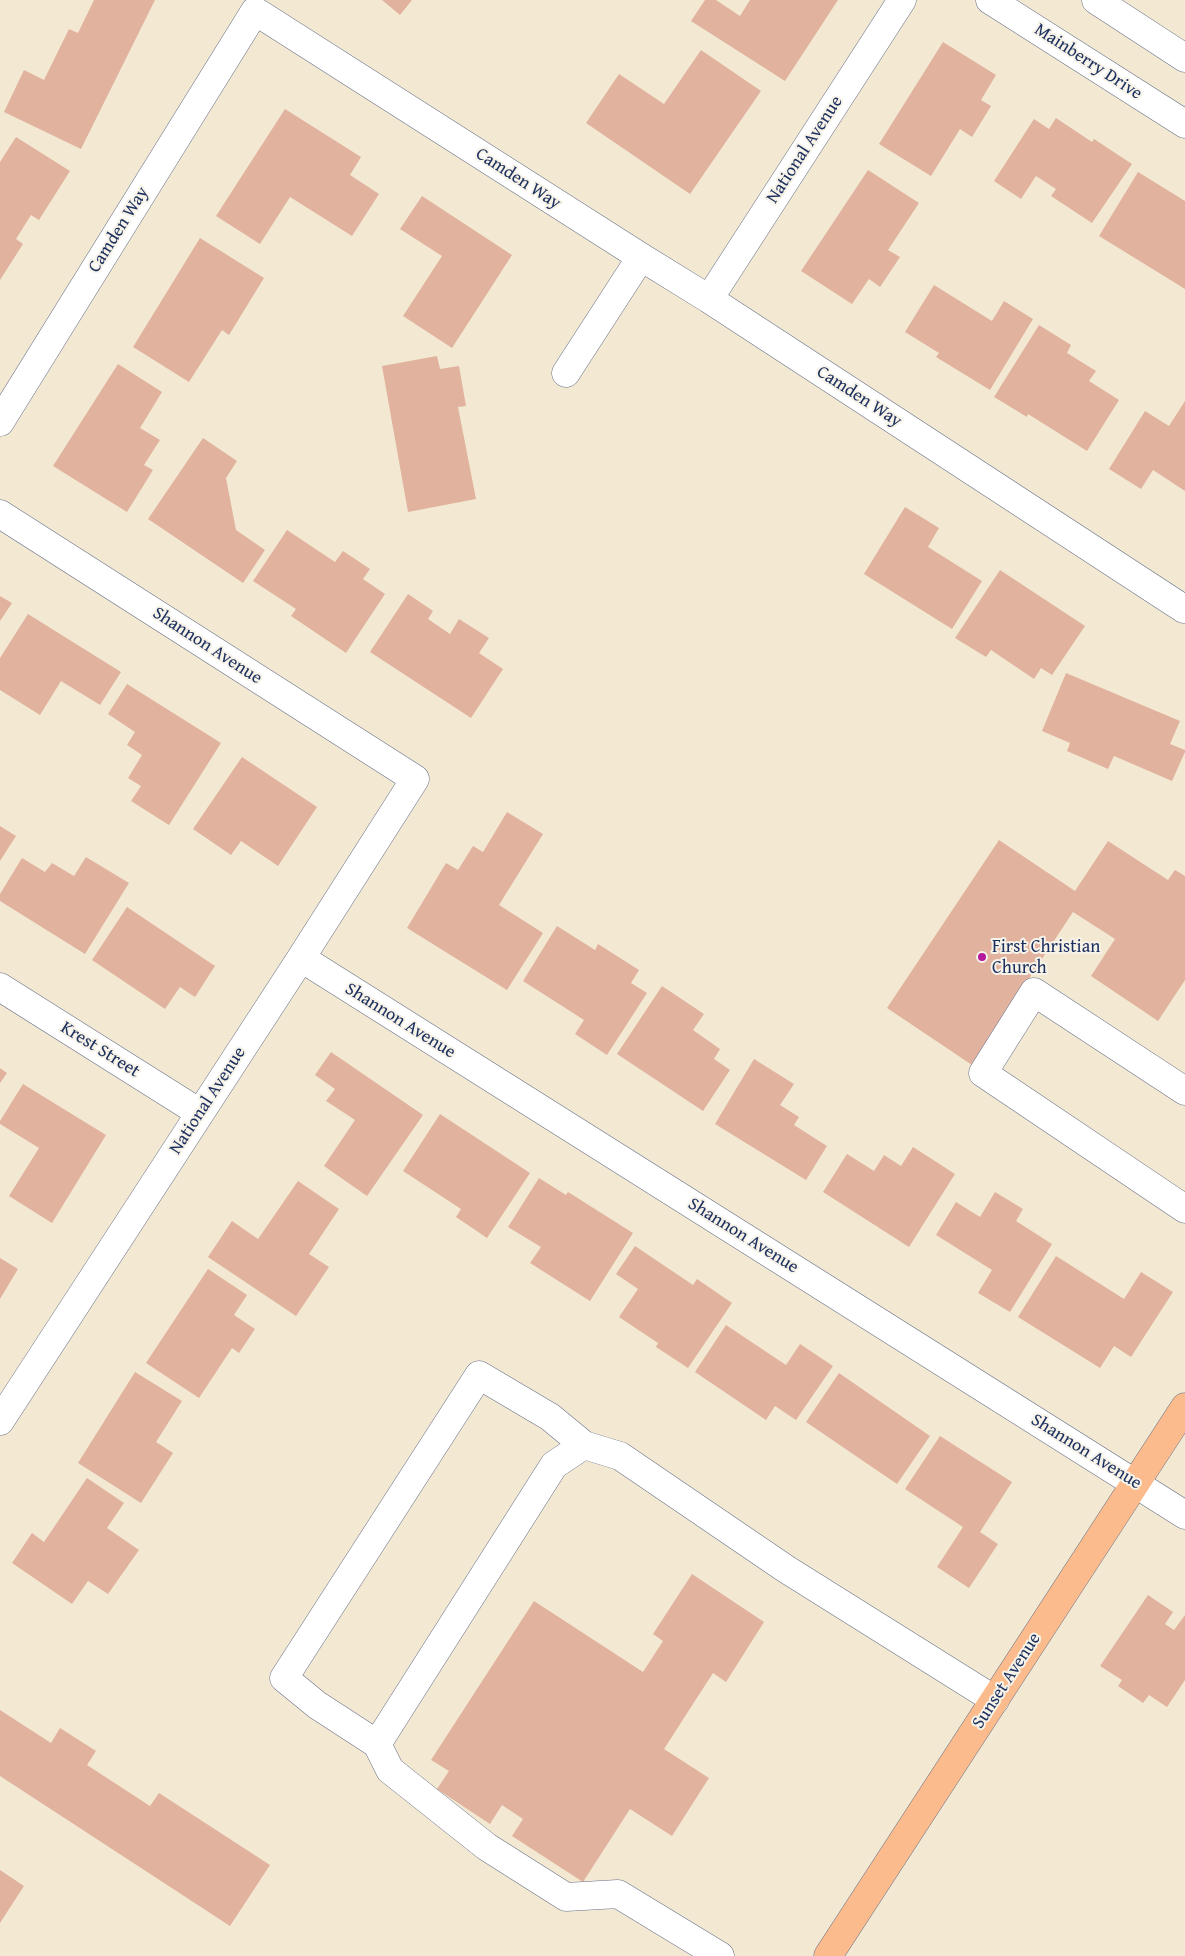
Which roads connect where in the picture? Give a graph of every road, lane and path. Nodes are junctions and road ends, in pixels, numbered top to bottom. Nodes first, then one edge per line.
1 (902, 0) edge
2 (990, 0) edge
3 (1096, 0) edge
4 (1185, 58) edge
5 (1185, 124) edge
6 (641, 257) junction
7 (709, 299) junction
8 (566, 373) dead end
9 (0, 422) edge
10 (0, 514) edge
11 (1185, 607) edge
12 (415, 779) joint
13 (301, 958) junction
14 (0, 987) edge
15 (1185, 1091) edge
16 (200, 1113) junction
17 (1185, 1209) edge
18 (1185, 1407) edge
19 (0, 1421) edge
20 (584, 1445) junction
21 (1136, 1483) junction
22 (1185, 1514) edge
23 (994, 1700) junction
24 (377, 1744) junction
25 (720, 1956) edge
26 (828, 1956) edge

1 - 7 street, National Avenue
2 - 5 street, Mainberry Drive
3 - 4 street
6 - 7 street, Camden Way
6 - 8 street
6 - 9 street, Camden Way
7 - 11 street, Camden Way
10 - 12 street, Shannon Avenue
12 - 13 street, National Avenue
13 - 16 street, National Avenue
13 - 21 street, Shannon Avenue
14 - 16 street, Krest Street
15 - 17 street
16 - 19 street, National Avenue
18 - 21 main road, Sunset Avenue
20 - 23 street
20 - 24 street
20 - 24 street
21 - 22 street, Shannon Avenue
21 - 23 main road, Sunset Avenue
23 - 26 main road, Sunset Avenue
24 - 25 street

